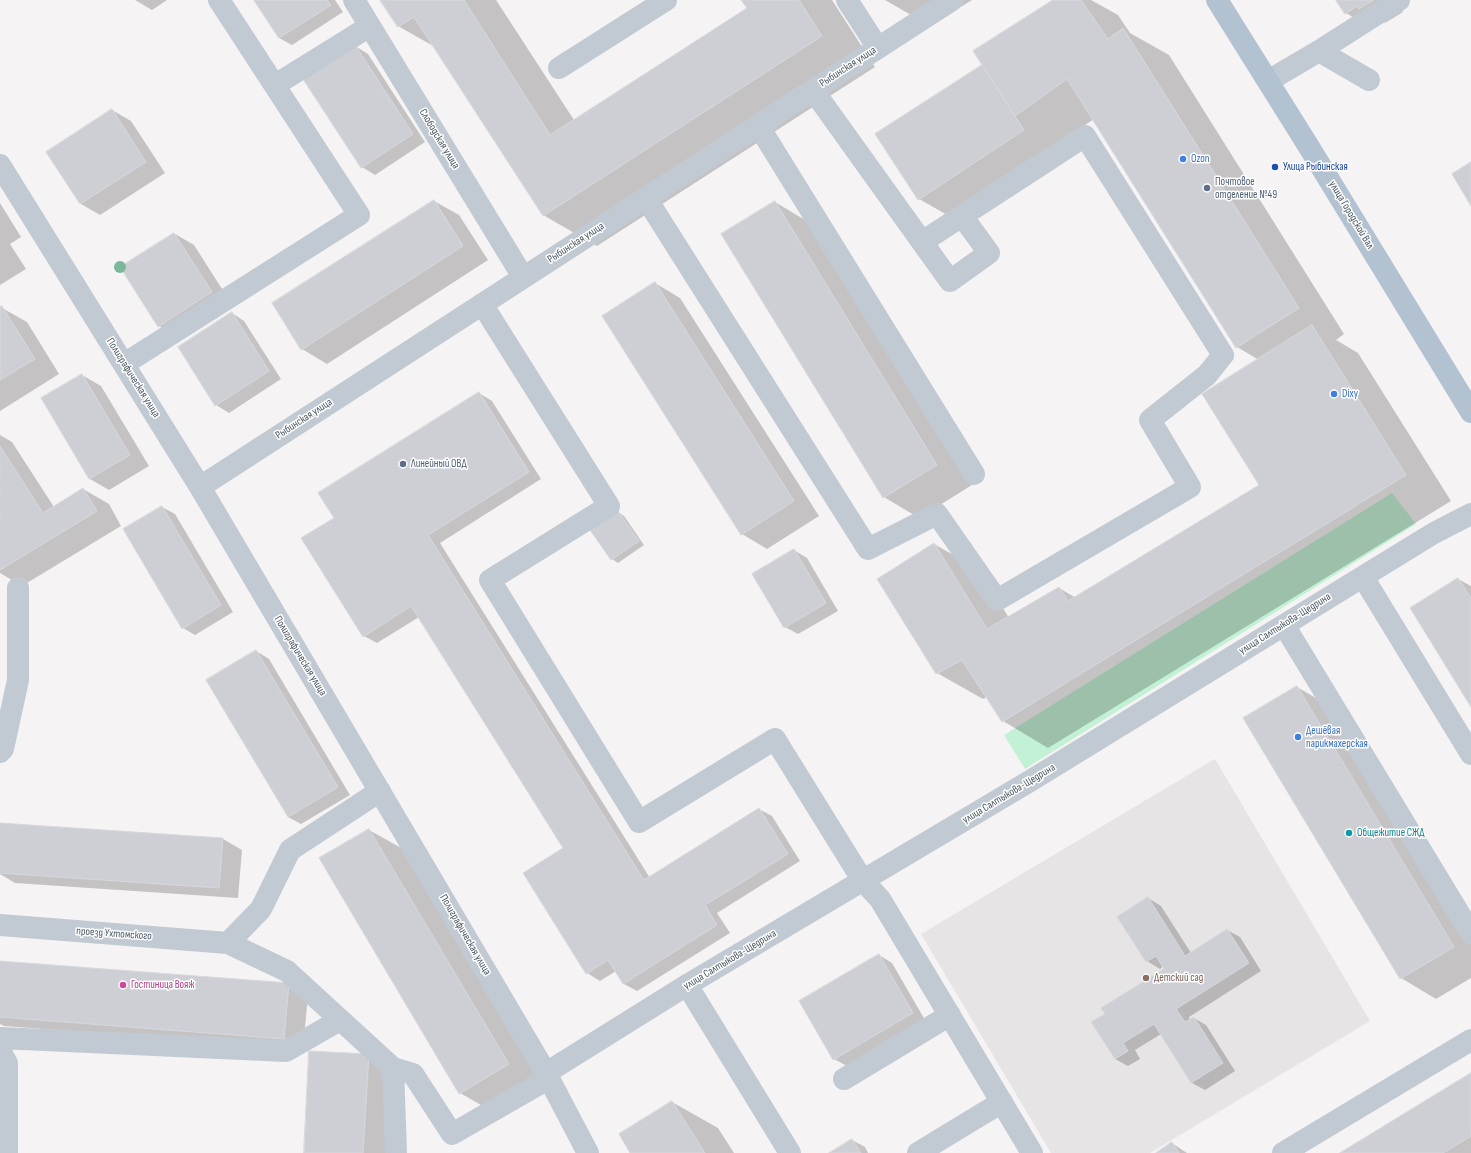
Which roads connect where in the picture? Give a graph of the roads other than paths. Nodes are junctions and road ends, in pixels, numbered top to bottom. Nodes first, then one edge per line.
1 (219, 0) edge
2 (354, 0) edge
3 (666, 0) edge
4 (847, 0) edge
5 (952, 0) edge
6 (1217, 0) edge
7 (1399, 0) edge
8 (370, 26) junction
9 (878, 48) junction
10 (1319, 52) junction
11 (559, 68) dead end
12 (1369, 80) dead end
13 (1268, 81) junction
14 (275, 85) junction
15 (813, 90) junction
16 (758, 125) junction
17 (0, 165) edge
18 (646, 198) junction
19 (962, 216) junction
20 (922, 242) junction
21 (524, 277) junction
22 (482, 304) junction
23 (124, 364) junction
24 (1471, 412) edge
25 (974, 474) dead end
26 (200, 487) junction
27 (1471, 514) edge
28 (1362, 577) junction
29 (18, 588) dead end
30 (1284, 625) junction
31 (0, 752) edge
32 (1471, 754) edge
33 (380, 791) junction
34 (863, 881) junction
35 (0, 925) edge
36 (1471, 933) edge
37 (228, 943) junction
38 (687, 985) junction
39 (950, 1015) junction
40 (340, 1020) junction
41 (0, 1038) edge
42 (1471, 1040) edge
43 (0, 1051) edge
44 (393, 1068) junction
45 (547, 1076) junction
46 (844, 1079) dead end
47 (1002, 1102) junction
48 (7, 1153) edge
49 (396, 1153) edge
50 (588, 1153) edge
51 (790, 1153) edge
52 (918, 1153) edge
53 (1032, 1153) edge
54 (1283, 1153) edge

1 - 14 street
2 - 8 street, Слободская улица
3 - 11 street
4 - 9 street
5 - 9 street, Рыбинская улица
6 - 13 main road, улица Городской Вал
7 - 10 street
8 - 14 street
8 - 21 street, Слободская улица
9 - 15 street, Рыбинская улица
10 - 12 street
10 - 13 street
13 - 24 main road, улица Городской Вал
14 - 23 street
15 - 16 street, Рыбинская улица
15 - 20 street
16 - 18 street, Рыбинская улица
16 - 25 street
17 - 23 street, Полиграфическая улица
18 - 19 street
18 - 21 street, Рыбинская улица
19 - 20 street
19 - 20 street
21 - 22 street, Рыбинская улица
22 - 26 street, Рыбинская улица
22 - 34 street
23 - 26 street, Полиграфическая улица
26 - 33 street, Полиграфическая улица
27 - 28 street, улица Салтыкова-Щедрина
28 - 30 street, улица Салтыкова-Щедрина
28 - 32 street
29 - 31 street
30 - 34 street, улица Салтыкова-Щедрина
30 - 36 street
33 - 37 street
33 - 45 street, Полиграфическая улица
34 - 38 street, улица Салтыкова-Щедрина
34 - 39 street
35 - 37 street, проезд Ухтомского
37 - 40 street
38 - 45 street, улица Салтыкова-Щедрина
38 - 51 street
39 - 46 street
39 - 47 street
40 - 41 street
40 - 44 street
42 - 54 street
43 - 48 street
44 - 45 street, улица Салтыкова-Щедрина
44 - 49 street
45 - 50 street, Полиграфическая улица
47 - 52 street
47 - 53 street

